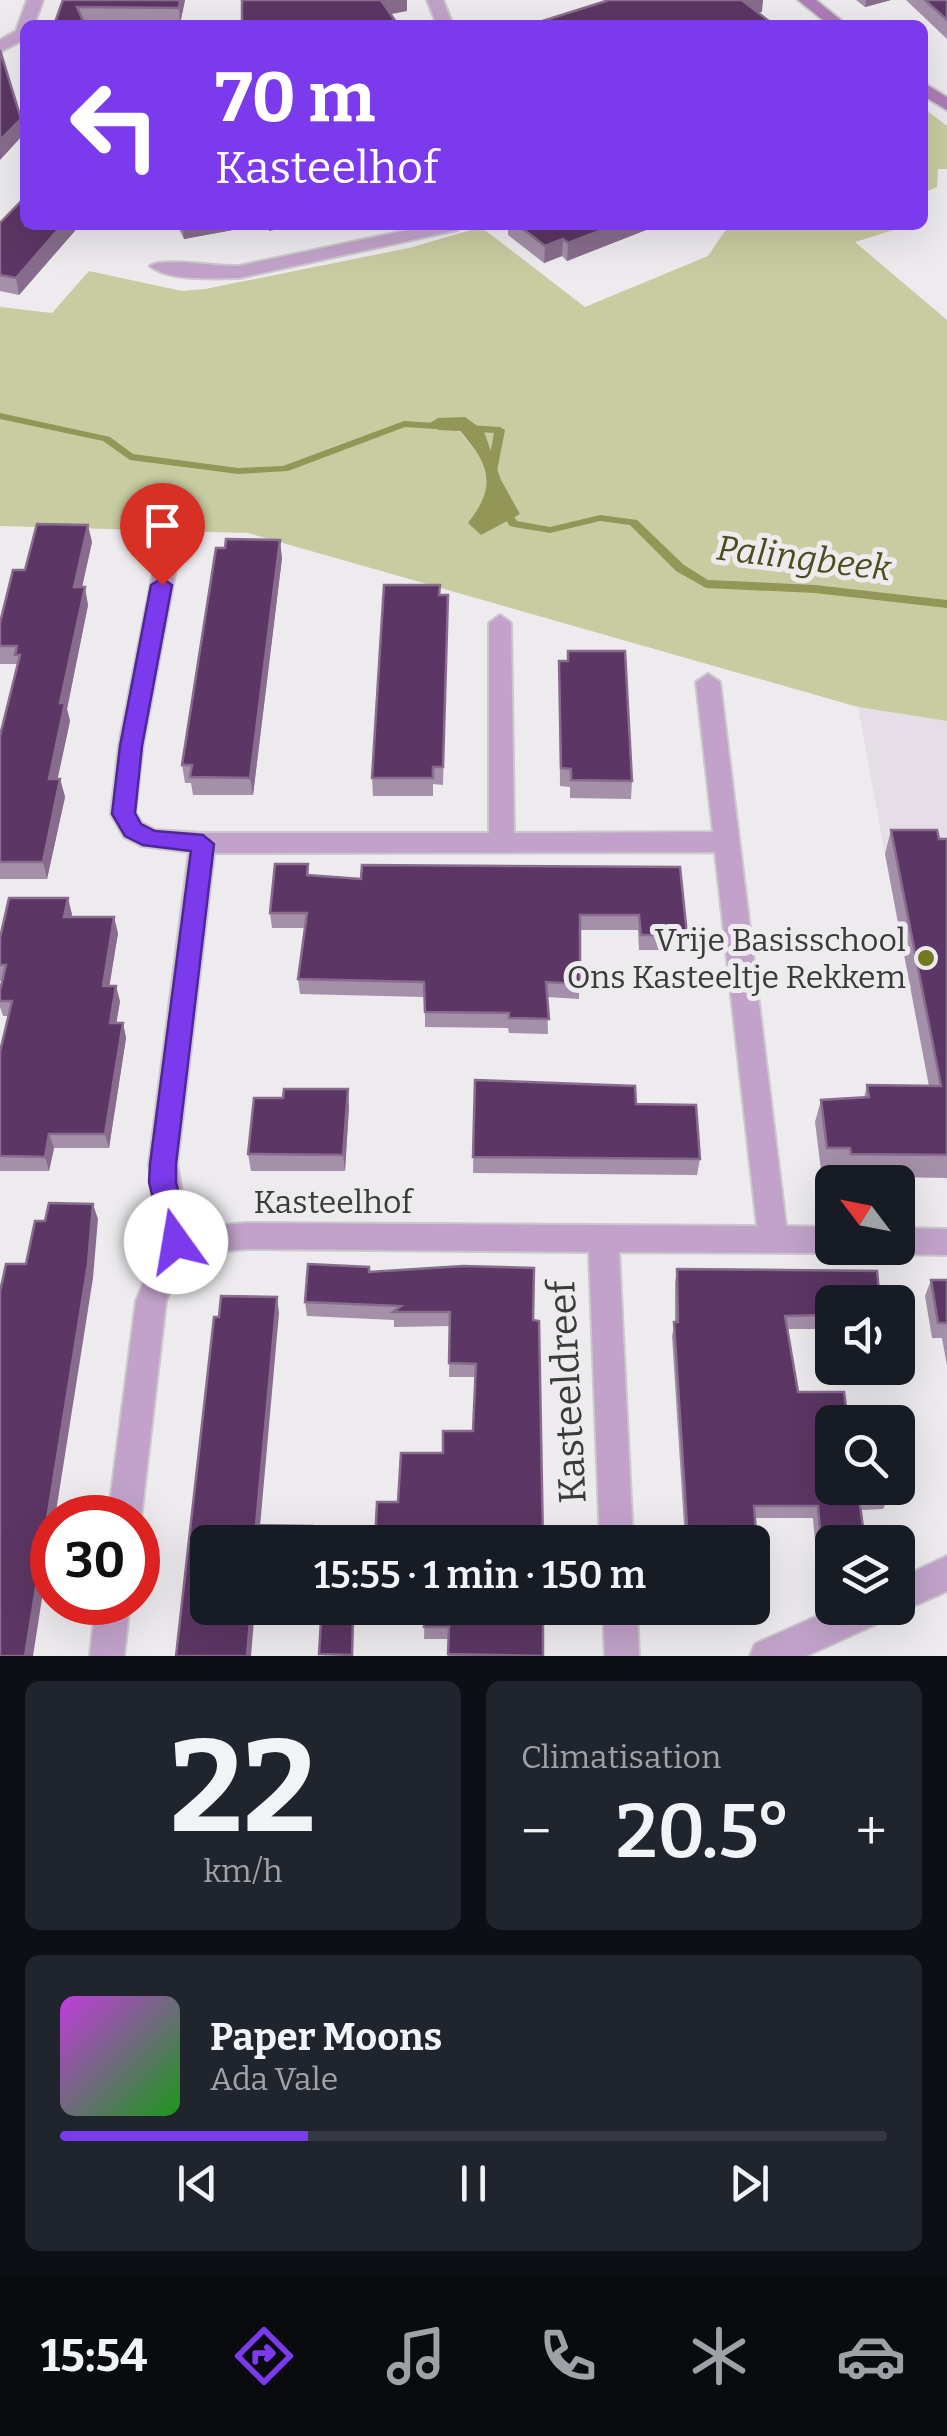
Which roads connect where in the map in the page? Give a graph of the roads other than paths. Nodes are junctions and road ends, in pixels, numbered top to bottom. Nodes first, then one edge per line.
1 (806, 0) edge
2 (833, 20) edge
3 (434, 230) edge
4 (159, 266) dead end
5 (168, 548) dead end
6 (500, 624) dead end
7 (708, 682) dead end
8 (725, 842) junction
9 (502, 843) junction
10 (203, 844) junction
11 (602, 1237) junction
12 (773, 1240) junction
13 (815, 1240) edge
14 (176, 1242) junction
15 (915, 1242) edge
16 (947, 1242) edge
17 (127, 1495) edge
18 (616, 1525) edge
19 (947, 1573) edge
20 (915, 1588) edge
21 (111, 1625) edge
22 (621, 1625) edge
23 (835, 1625) edge
24 (107, 1656) edge
25 (622, 1656) edge
26 (767, 1656) edge

1 - 2 street
3 - 4 street
5 - 10 street
6 - 9 street
7 - 8 street
8 - 9 street
8 - 12 street
9 - 10 street
10 - 14 street
11 - 12 street, Kasteelhof
11 - 14 street, Kasteelhof
11 - 18 street, Kasteeldreef
12 - 13 street, Kasteelhof
14 - 17 street
15 - 16 street
19 - 20 street
21 - 24 street
22 - 25 street
23 - 26 street

